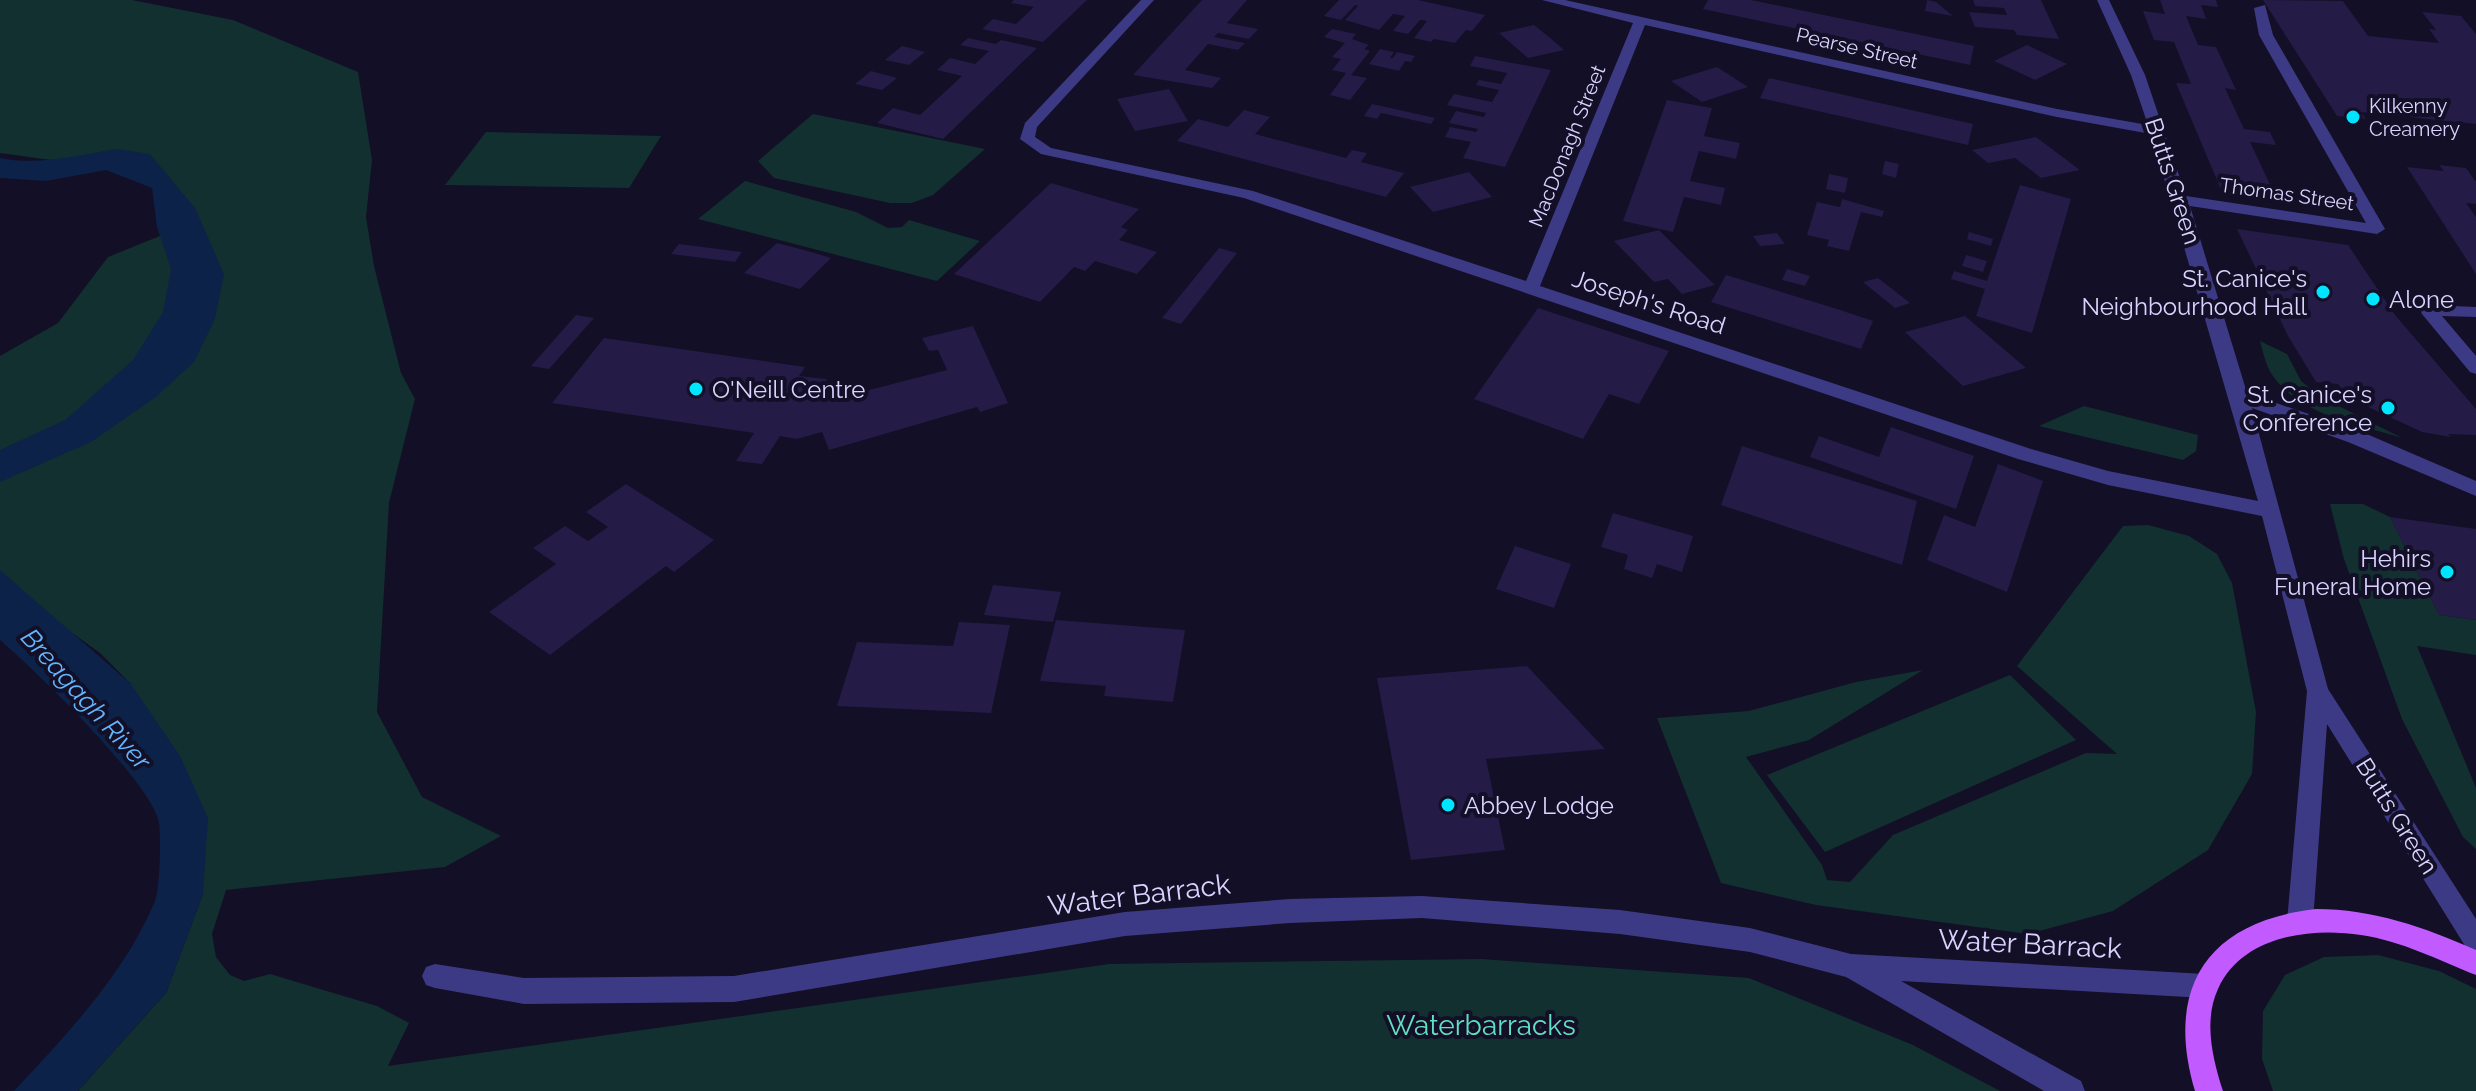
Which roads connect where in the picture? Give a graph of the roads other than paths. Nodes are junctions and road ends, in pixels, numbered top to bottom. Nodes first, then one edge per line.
1 (1148, 0) edge
2 (1548, 0) edge
3 (2103, 0) edge
4 (2260, 8) dead end
5 (1641, 20) junction
6 (2158, 131) junction
7 (2180, 200) junction
8 (1531, 288) junction
9 (2476, 312) edge
10 (2476, 368) edge
11 (2239, 397) junction
12 (2476, 489) edge
13 (2270, 510) junction
14 (2318, 691) junction
15 (2300, 922) junction
16 (2476, 941) edge
17 (2476, 963) edge
18 (1851, 966) junction
19 (435, 976) dead end
20 (2205, 986) junction
21 (2071, 1091) edge
22 (2209, 1091) edge

1 - 8 street, Joseph's Road
2 - 5 street, Pearse Street
3 - 6 street, Butts Green
4 - 7 street, Thomas Street
5 - 6 street, Pearse Street
5 - 8 street, MacDonagh Street
6 - 7 street, Butts Green
7 - 11 street, Butts Green
8 - 13 street, Joseph's Road
9 - 10 street
11 - 12 street
11 - 13 street, Butts Green
13 - 14 street, Butts Green
14 - 15 street, Butts Green
14 - 16 street, Butts Green
15 - 17 main road
15 - 20 main road
18 - 19 street, Water Barrack
18 - 20 street, Water Barrack
18 - 21 street, Water Barrack
20 - 22 main road

